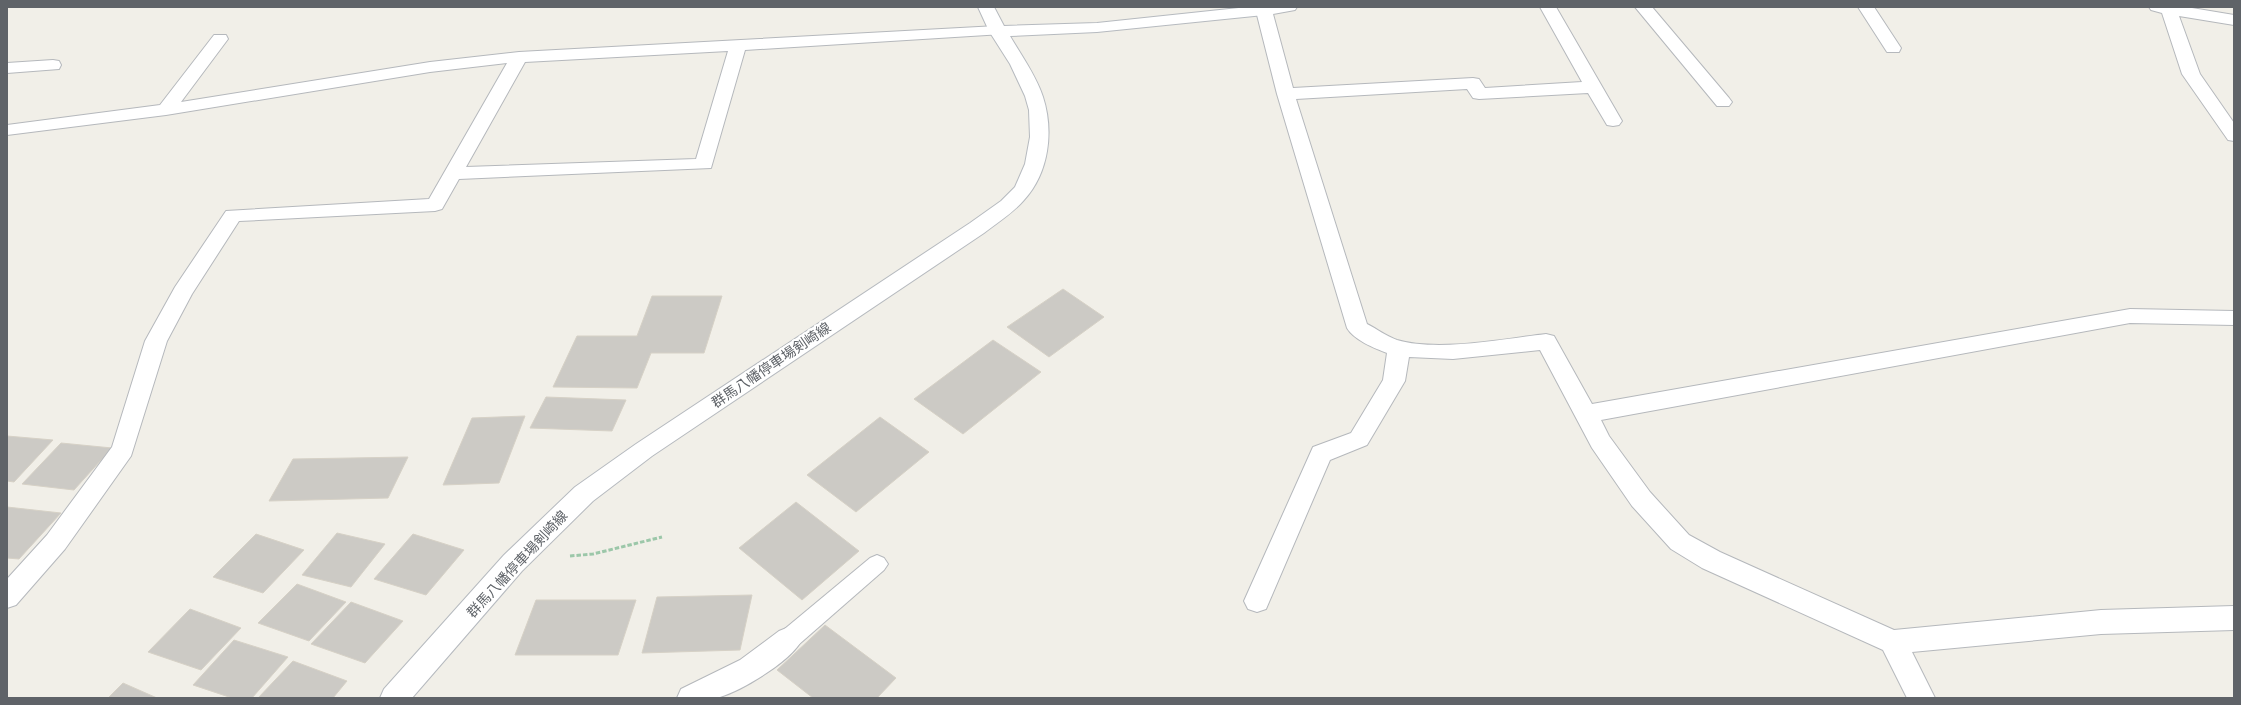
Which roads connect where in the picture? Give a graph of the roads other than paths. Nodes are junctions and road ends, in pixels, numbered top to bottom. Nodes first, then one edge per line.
1 (986, 7) edge
2 (1289, 7) edge
3 (1548, 7) edge
4 (1643, 7) edge
5 (1866, 7) edge
6 (1264, 8) edge
7 (2163, 8) edge
8 (2234, 20) edge
9 (997, 31) junction
10 (220, 39) dead end
11 (738, 45) junction
12 (1893, 48) dead end
13 (519, 57) junction
14 (53, 65) dead end
15 (7, 68) edge
16 (1593, 87) junction
17 (1286, 94) junction
18 (1723, 102) dead end
19 (166, 110) junction
20 (1613, 121) dead end
21 (7, 130) edge
22 (2234, 136) edge
23 (455, 174) junction
24 (2234, 318) edge
25 (1399, 348) junction
26 (1586, 414) junction
27 (877, 564) dead end
28 (7, 597) edge
29 (1257, 601) dead end
30 (2234, 618) edge
31 (789, 639) joint
32 (1893, 642) junction
33 (394, 698) edge
34 (691, 698) edge
35 (1921, 698) edge

1 - 9 street, 群馬八幡停車場剣崎線
2 - 6 street
3 - 16 street
4 - 18 street
5 - 12 street
6 - 9 street
6 - 17 street
7 - 8 street
7 - 22 street
9 - 11 street
9 - 33 street, 群馬八幡停車場剣崎線
10 - 19 street
11 - 13 street
11 - 23 street
13 - 19 street
13 - 23 street
14 - 15 street
16 - 17 street
16 - 20 street
17 - 25 street
19 - 21 street
23 - 28 street
24 - 26 street
25 - 26 street
25 - 29 street
26 - 32 street
27 - 31 lane
30 - 32 street
31 - 34 street
32 - 35 street

